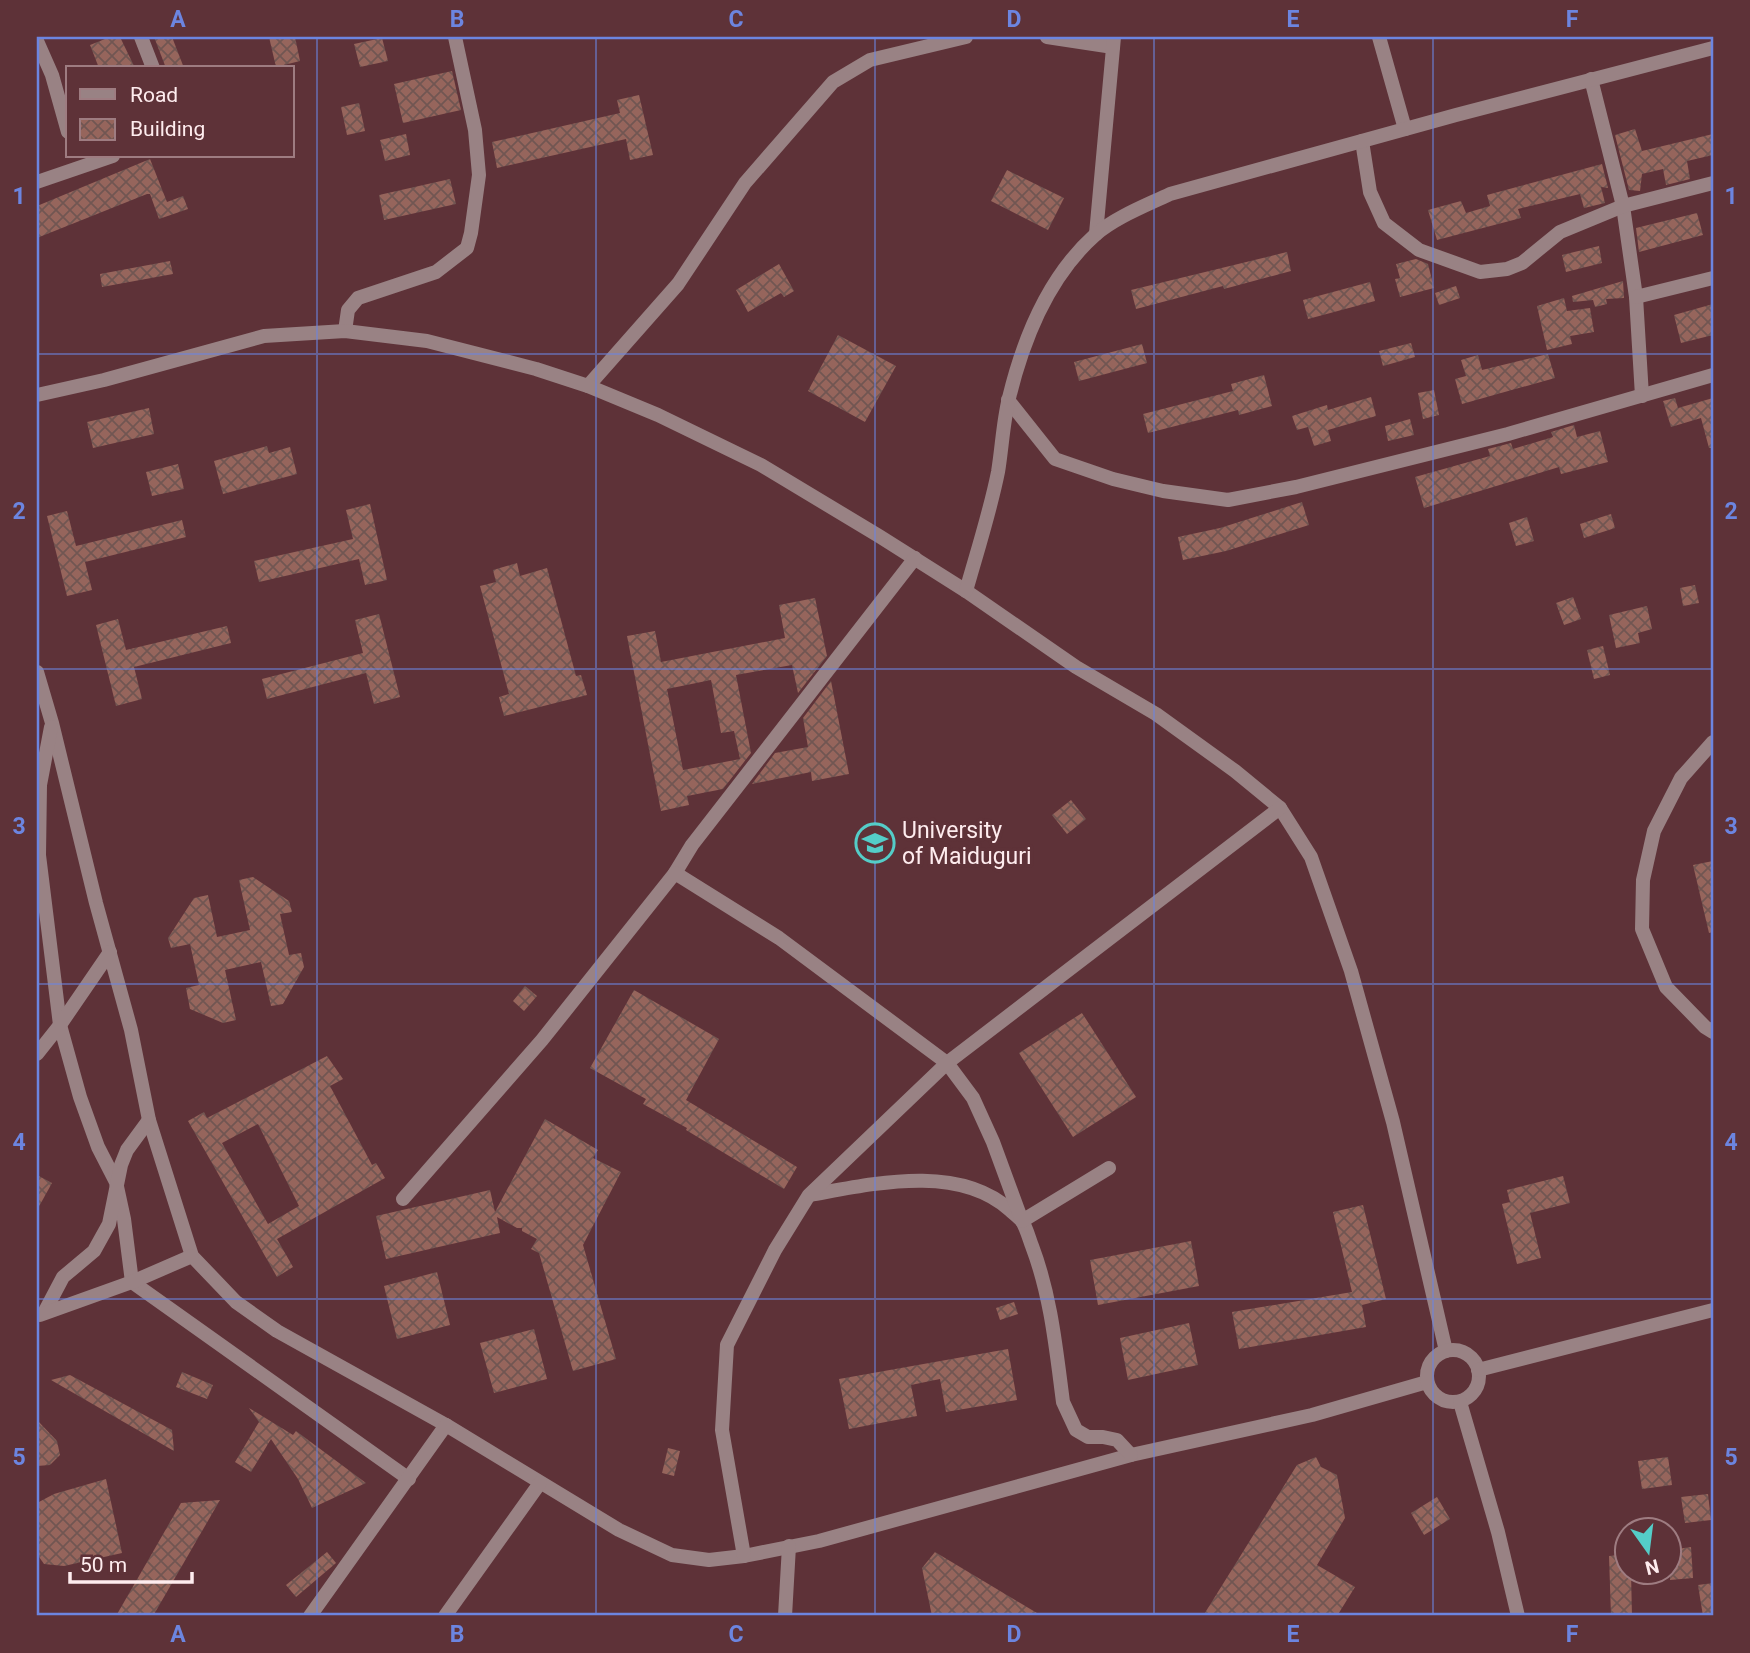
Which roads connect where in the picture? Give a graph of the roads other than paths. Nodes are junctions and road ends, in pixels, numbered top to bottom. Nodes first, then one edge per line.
1 (141, 37) edge
2 (455, 37) edge
3 (966, 37) edge
4 (1047, 37) edge
5 (1379, 37) edge
6 (37, 41) edge
7 (1113, 42) edge
8 (1713, 48) edge
9 (151, 66) edge
10 (1591, 79) junction
11 (66, 125) edge
12 (1405, 129) junction
13 (1362, 141) junction
14 (101, 158) edge
15 (77, 162) edge
16 (37, 182) edge
17 (1713, 183) edge
18 (1623, 206) junction
19 (1096, 234) junction
20 (1713, 278) edge
21 (1636, 297) junction
22 (345, 331) junction
23 (1713, 375) edge
24 (588, 386) junction
25 (37, 395) edge
26 (1642, 396) junction
27 (1008, 400) junction
28 (915, 558) junction
29 (966, 591) junction
30 (37, 671) edge
31 (52, 723) junction
32 (1713, 742) edge
33 (40, 756) edge
34 (1280, 808) junction
35 (675, 873) junction
36 (41, 908) edge
37 (110, 952) junction
38 (60, 1025) junction
39 (1713, 1032) edge
40 (37, 1054) edge
41 (947, 1063) junction
42 (149, 1120) junction
43 (1109, 1168) dead end
44 (116, 1182) junction
45 (809, 1195) junction
46 (403, 1199) dead end
47 (1022, 1221) junction
48 (192, 1255) junction
49 (132, 1282) junction
50 (1713, 1310) edge
51 (41, 1315) edge
52 (1447, 1350) junction
53 (1478, 1370) junction
54 (1427, 1382) junction
55 (1460, 1402) junction
56 (446, 1425) junction
57 (1131, 1455) junction
58 (409, 1479) junction
59 (540, 1483) junction
60 (789, 1546) junction
61 (744, 1556) junction
62 (310, 1616) edge
63 (445, 1616) edge
64 (785, 1616) edge
65 (1518, 1616) edge

1 - 9 street
2 - 22 street
3 - 24 street
4 - 7 street
5 - 12 street
6 - 11 street
7 - 19 street
8 - 10 street
10 - 12 street
10 - 18 street
12 - 13 street
13 - 18 street
13 - 19 street
14 - 15 street
15 - 16 street
17 - 18 street
18 - 21 street
19 - 27 street
20 - 21 street
21 - 26 street
22 - 24 street
22 - 25 street
23 - 26 street
24 - 28 street
26 - 27 street
27 - 29 street
28 - 29 street
28 - 35 street
29 - 34 street
30 - 31 street
31 - 33 street
31 - 37 street
32 - 39 street
33 - 36 street
34 - 41 street
34 - 52 street
35 - 41 street
35 - 46 street
36 - 38 street
37 - 38 street
37 - 42 street
38 - 40 street
38 - 44 street
41 - 45 street
41 - 47 street
42 - 44 street
42 - 48 street
43 - 47 street
44 - 49 street
44 - 51 street
45 - 47 street
45 - 61 street
47 - 57 street
48 - 49 street
48 - 56 street
49 - 51 street
49 - 58 street
50 - 53 street
52 - 53 street
52 - 54 street
53 - 55 street
54 - 55 street
54 - 57 street
55 - 65 street
56 - 58 street
56 - 59 street
57 - 60 street
58 - 62 street
59 - 61 street
59 - 63 street
60 - 61 street
60 - 64 street

